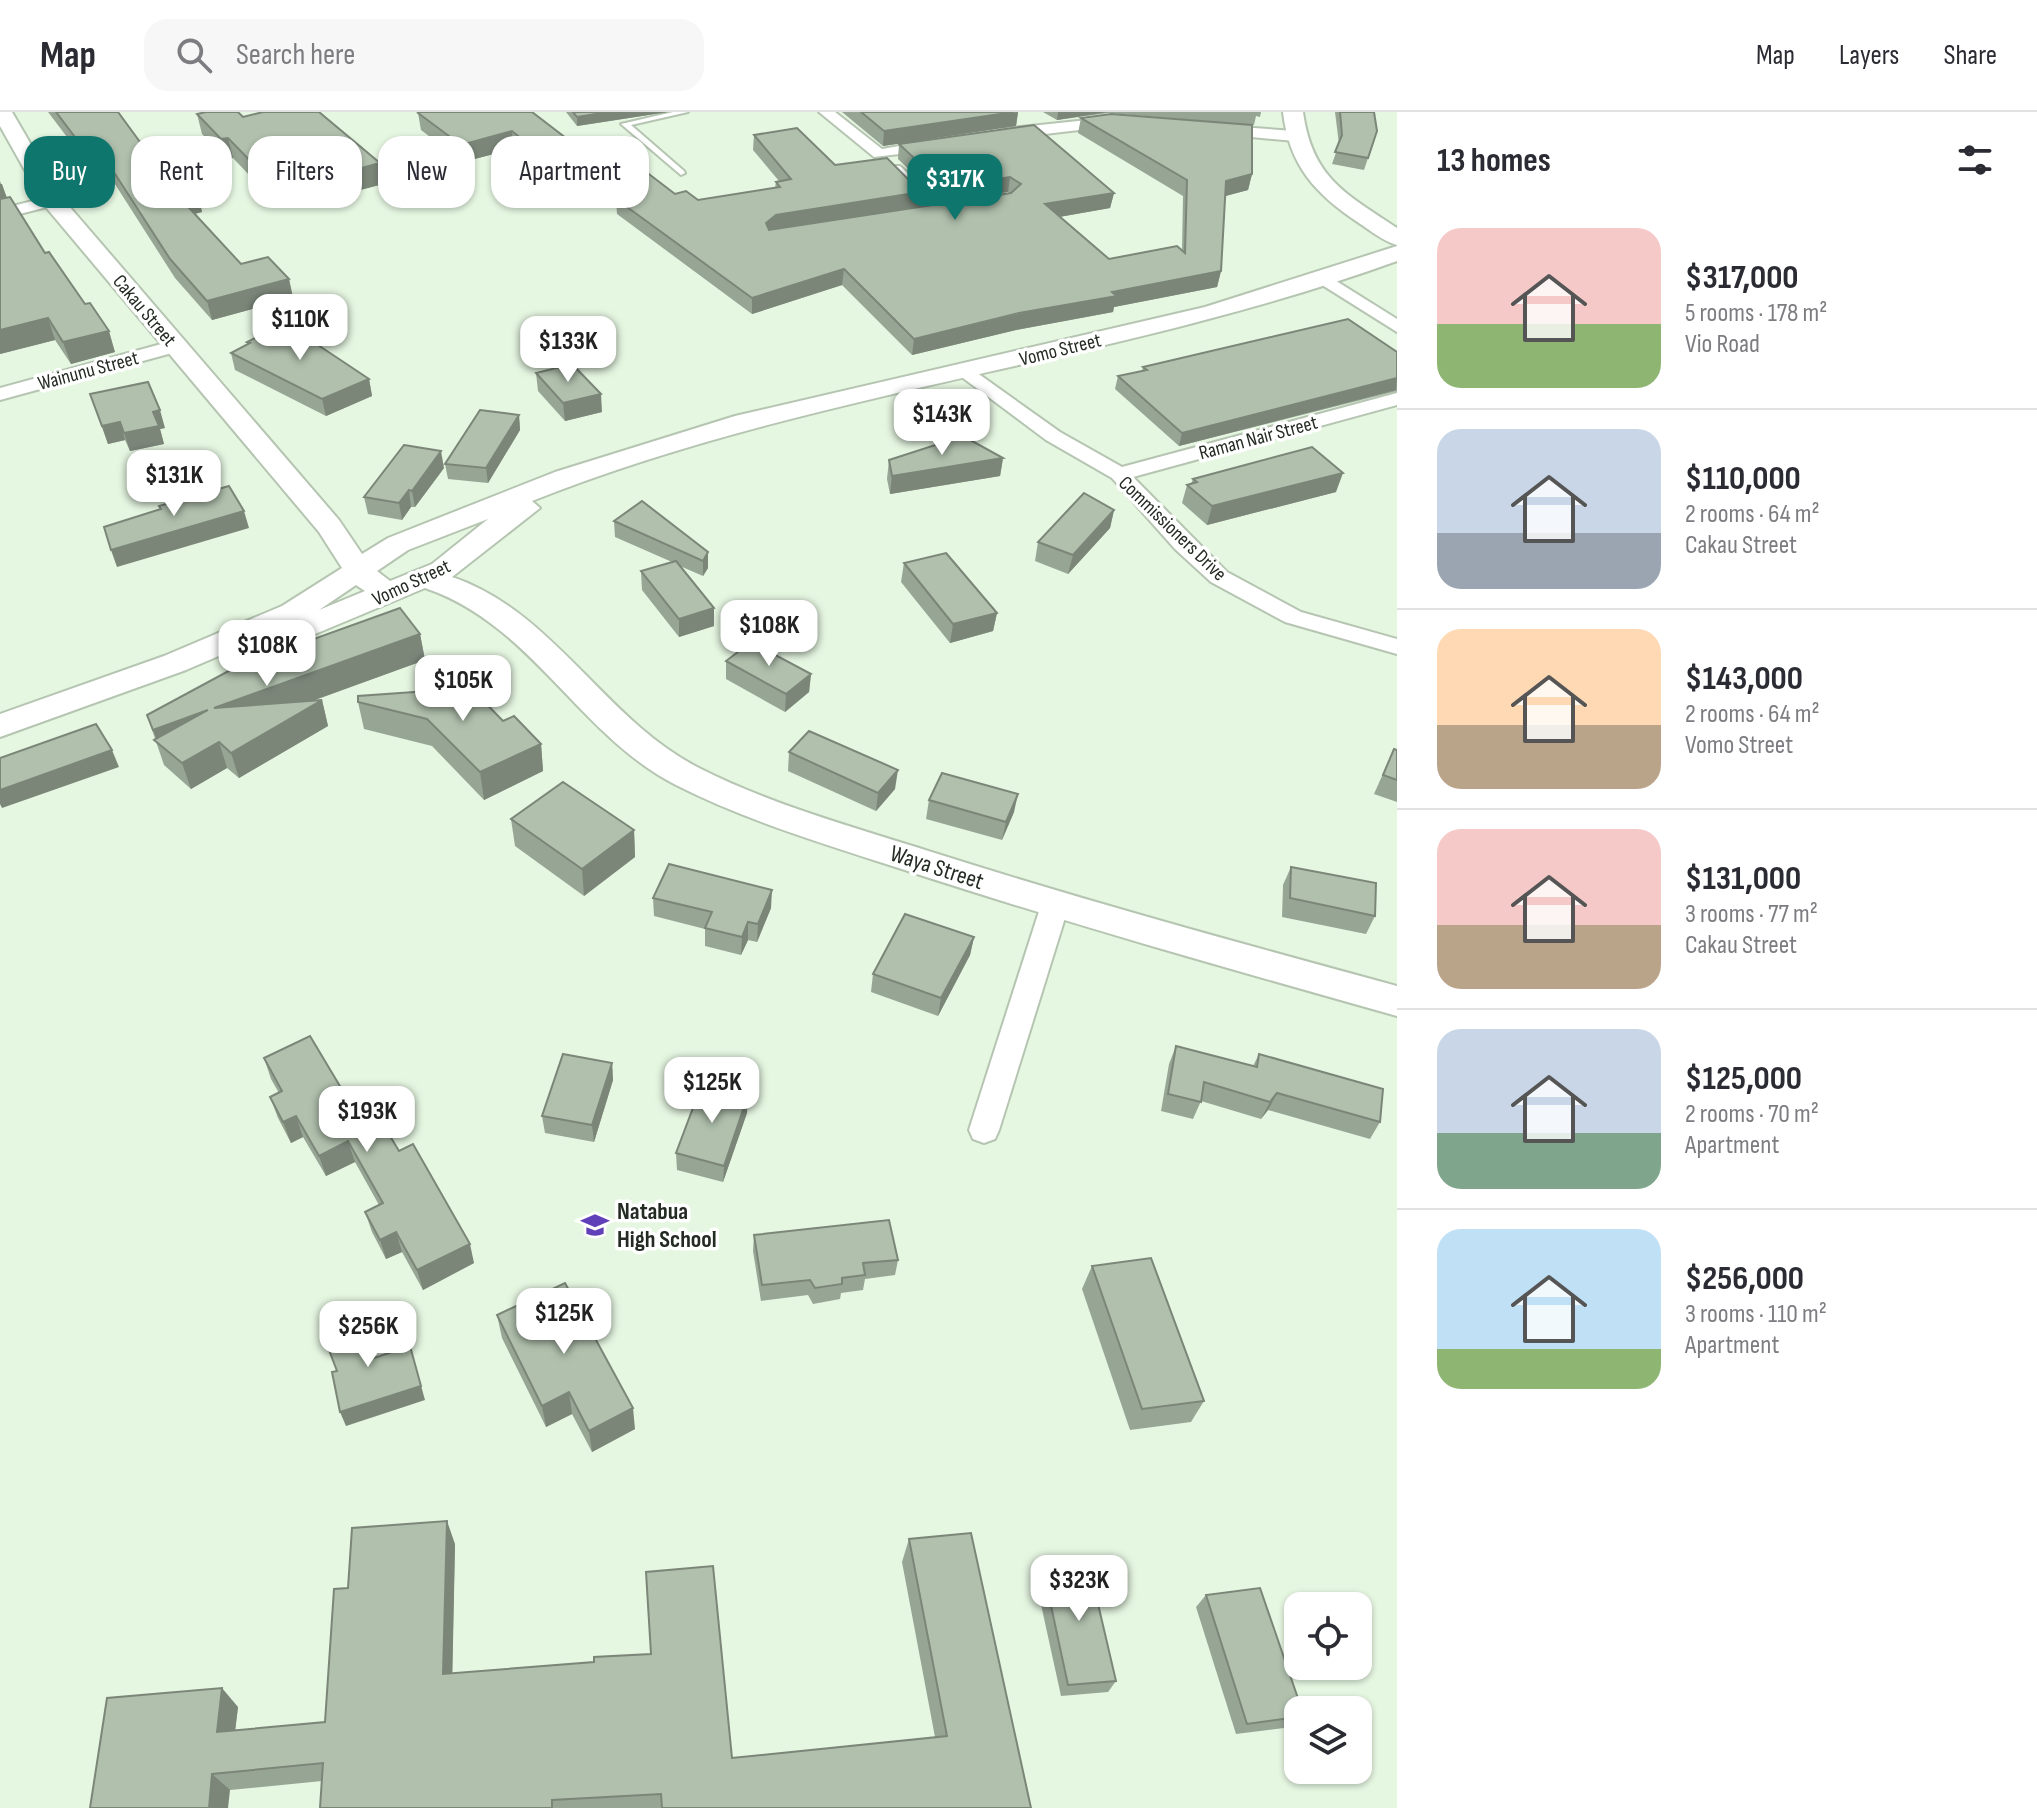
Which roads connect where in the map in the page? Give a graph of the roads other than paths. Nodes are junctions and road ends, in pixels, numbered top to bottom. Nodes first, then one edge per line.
1 (2, 112) edge
2 (684, 112) edge
3 (826, 112) edge
4 (1293, 112) edge
5 (1134, 123) edge
6 (1189, 128) edge
7 (1294, 136) junction
8 (982, 138) edge
9 (952, 142) edge
10 (24, 150) edge
11 (879, 154) junction
12 (681, 173) dead end
13 (24, 208) edge
14 (59, 208) edge
15 (0, 214) edge
16 (908, 215) edge
17 (1397, 238) edge
18 (1397, 253) edge
19 (1325, 279) junction
20 (1397, 327) edge
21 (176, 346) junction
22 (966, 371) junction
23 (0, 394) edge
24 (1397, 399) edge
25 (628, 460) junction
26 (1119, 474) junction
27 (304, 497) junction
28 (423, 534) junction
29 (473, 547) junction
30 (356, 570) junction
31 (425, 578) junction
32 (393, 592) junction
33 (528, 637) junction
34 (1397, 647) edge
35 (175, 663) junction
36 (0, 726) edge
37 (1055, 905) junction
38 (1397, 1001) edge
39 (984, 1130) dead end

1 - 10 main road, Cakau Street
2 - 12 lane
3 - 11 street
4 - 7 main road
5 - 8 street
6 - 7 street
7 - 17 main road
9 - 11 street
11 - 16 street
13 - 15 street
14 - 21 main road, Cakau Street
18 - 19 main road, Vomo Street
19 - 20 street
19 - 22 main road, Vomo Street
21 - 23 street, Wainunu Street
21 - 27 main road, Cakau Street
22 - 25 main road, Vomo Street
22 - 26 street, Commissioners Drive
24 - 26 street, Raman Nair Street
25 - 28 main road, Vomo Street
25 - 29 main road, Vomo Street
26 - 34 street, Commissioners Drive
27 - 28 main road, Cakau Street
27 - 30 main road, Cakau Street
28 - 29 main road
28 - 30 main road, Vomo Street
29 - 31 main road, Vomo Street
29 - 33 main road, Waya Street
30 - 32 main road
30 - 35 main road, Vomo Street
31 - 32 main road, Vomo Street
31 - 33 main road, Waya Street
32 - 35 main road, Vomo Street
33 - 37 main road, Waya Street
35 - 36 main road, Vomo Street
37 - 38 main road, Waya Street
37 - 39 street

